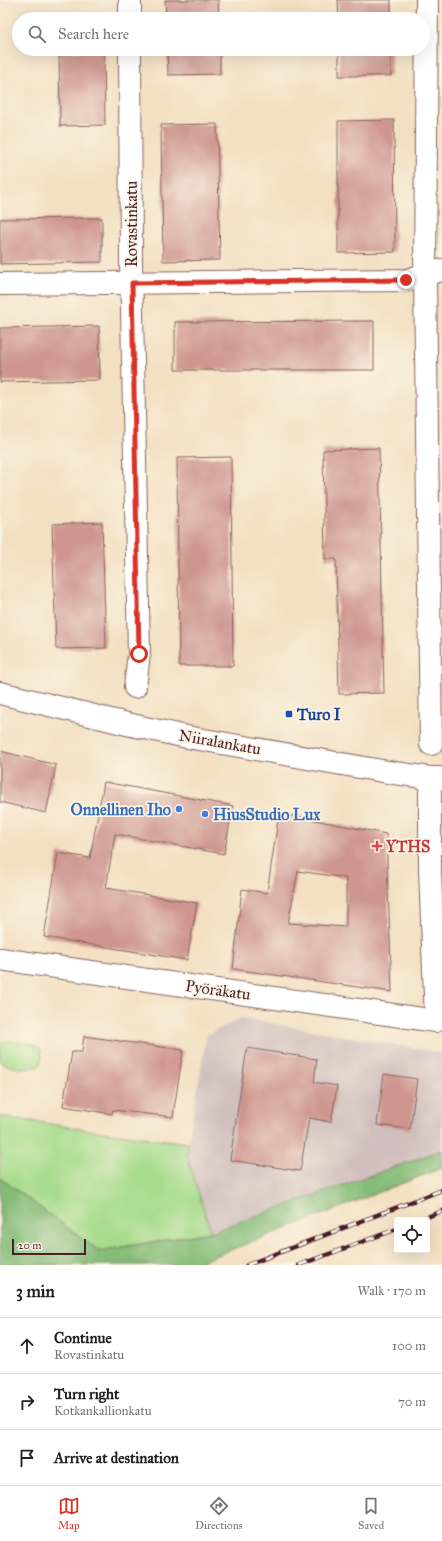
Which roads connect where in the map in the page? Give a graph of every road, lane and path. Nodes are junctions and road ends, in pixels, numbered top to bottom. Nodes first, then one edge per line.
1 (130, 0) edge
2 (427, 0) edge
3 (130, 12) edge
4 (427, 12) edge
5 (130, 56) edge
6 (428, 56) edge
7 (433, 273) edge
8 (132, 283) junction
9 (0, 284) edge
10 (135, 687) dead end
11 (0, 693) edge
12 (431, 744) dead end
13 (436, 778) edge
14 (0, 959) edge

1 - 3 street
2 - 4 street
5 - 8 street, Rovastinkatu
6 - 7 street
7 - 8 street
7 - 12 street
8 - 9 street
8 - 10 street, Rovastinkatu
11 - 13 street, Niiralankatu
13 - 14 street, Pyöräkatu

